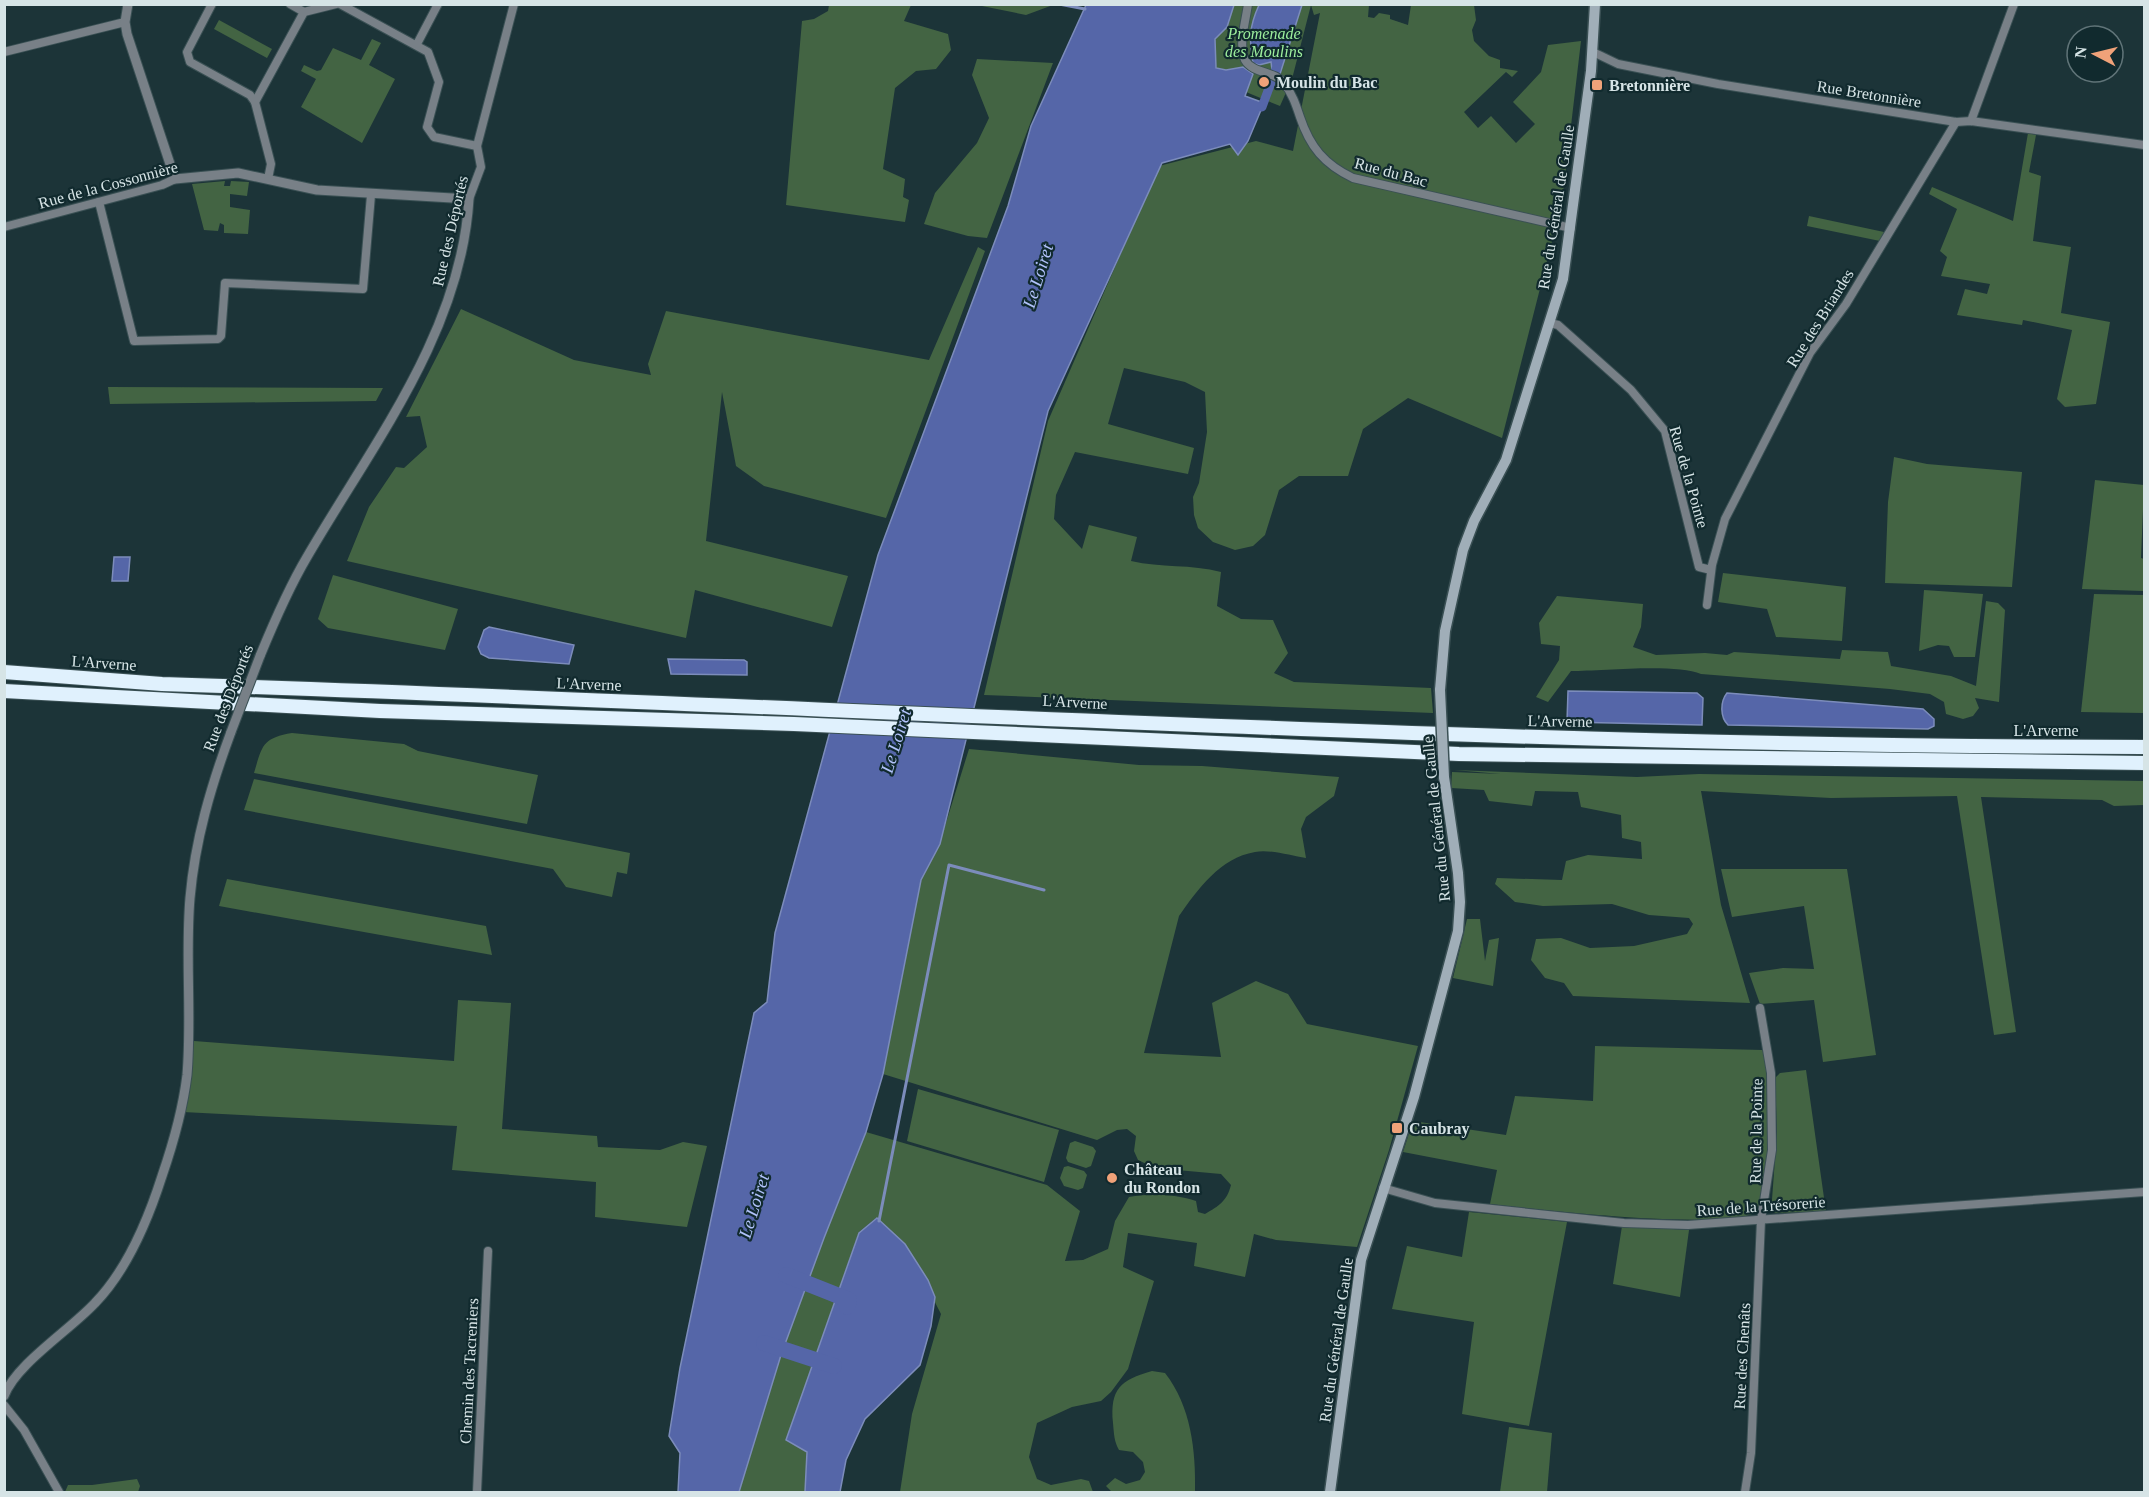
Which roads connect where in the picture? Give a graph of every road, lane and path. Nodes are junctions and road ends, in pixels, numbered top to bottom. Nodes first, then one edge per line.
1 (128, 4) edge
2 (212, 4) edge
3 (290, 4) edge
4 (338, 4) edge
5 (438, 4) edge
6 (514, 4) edge
7 (1248, 4) edge
8 (1595, 4) edge
9 (2014, 4) edge
10 (304, 12) junction
11 (125, 22) junction
12 (417, 44) junction
13 (4, 52) edge
14 (1593, 52) junction
15 (255, 102) junction
16 (1971, 121) junction
17 (1956, 122) junction
18 (2145, 145) edge
19 (477, 146) junction
20 (175, 179) junction
21 (268, 179) junction
22 (371, 195) junction
23 (469, 199) junction
24 (99, 202) junction
25 (4, 227) edge
26 (1571, 228) junction
27 (1550, 323) junction
28 (1711, 570) junction
29 (1707, 605) dead end
30 (4, 672) edge
31 (4, 691) edge
32 (2145, 747) edge
33 (2145, 763) edge
34 (1760, 1008) dead end
35 (1383, 1188) junction
36 (2145, 1192) edge
37 (1761, 1220) junction
38 (488, 1251) dead end
39 (4, 1396) edge
40 (4, 1405) edge
41 (59, 1492) edge
42 (477, 1492) edge
43 (1329, 1492) edge
44 (1745, 1492) edge

1 - 11 street
2 - 15 street
3 - 10 street
4 - 10 street
4 - 12 street
5 - 12 street
6 - 19 street, Rue des Déportés
7 - 26 street, Rue du Bac
8 - 14 main road, Rue du Général de Gaulle
9 - 16 street
10 - 15 street
11 - 13 street
11 - 20 street
12 - 19 street
14 - 17 street, Rue Bretonnière
14 - 26 main road, Rue du Général de Gaulle
15 - 21 street
16 - 17 street, Rue Bretonnière
16 - 18 street, Rue Bretonnière
17 - 28 street, Rue des Briandes
19 - 23 street, Rue des Déportés
20 - 21 street, Rue de la Cossonnière
20 - 24 street, Rue de la Cossonnière
21 - 22 street, Rue de la Cossonnière
22 - 23 street, Rue de la Cossonnière
22 - 24 street
23 - 39 street, Rue des Déportés, bridge
24 - 25 street, Rue de la Cossonnière
26 - 27 main road, Rue du Général de Gaulle
27 - 28 street, Rue de la Pointe
27 - 35 main road, Rue du Général de Gaulle, bridge
28 - 29 street
30 - 32 highway, L'Arverne
31 - 33 highway, L'Arverne
34 - 37 street, Rue de la Pointe
35 - 37 street, Rue de la Trésorerie
35 - 43 main road, Rue du Général de Gaulle
36 - 37 street, Rue de la Trésorerie
37 - 44 street, Rue des Chenâts
38 - 42 street, Chemin des Tacreniers
40 - 41 street

